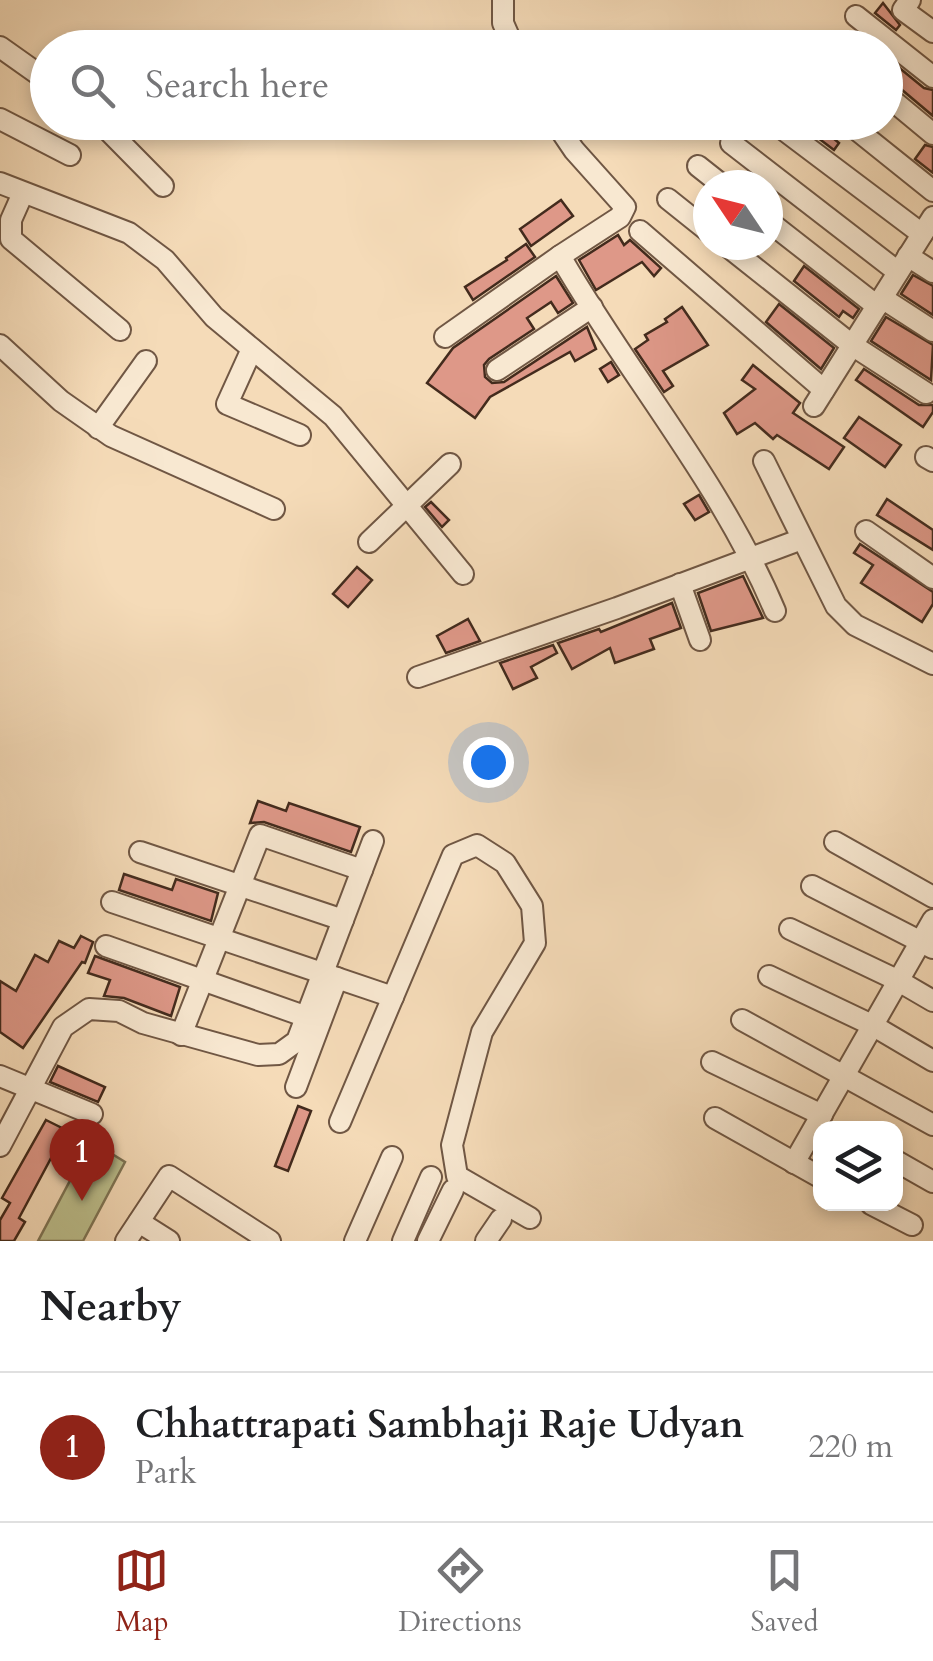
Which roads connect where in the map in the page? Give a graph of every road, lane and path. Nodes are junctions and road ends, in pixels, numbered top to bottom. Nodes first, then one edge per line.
1 (504, 0) edge
2 (910, 0) edge
3 (856, 16) dead end
4 (506, 30) edge
5 (874, 30) edge
6 (933, 32) edge
7 (0, 47) edge
8 (903, 53) edge
9 (30, 68) edge
10 (933, 77) edge
11 (903, 109) edge
12 (0, 119) edge
13 (933, 134) edge
14 (30, 135) edge
15 (40, 140) edge
16 (118, 140) edge
17 (567, 140) edge
18 (799, 140) edge
19 (869, 140) edge
20 (731, 142) dead end
21 (70, 156) dead end
22 (698, 166) dead end
23 (703, 170) edge
24 (0, 184) edge
25 (163, 186) dead end
26 (933, 191) edge
27 (22, 192) junction
28 (668, 199) dead end
29 (693, 218) edge
30 (928, 225) edge
31 (640, 231) dead end
32 (783, 232) edge
33 (560, 256) junction
34 (745, 260) edge
35 (903, 264) junction
36 (933, 272) edge
37 (879, 302) junction
38 (592, 308) junction
39 (120, 330) dead end
40 (933, 331) edge
41 (445, 337) dead end
42 (852, 345) junction
43 (0, 346) edge
44 (252, 349) junction
45 (146, 361) dead end
46 (496, 370) dead end
47 (926, 393) dead end
48 (98, 428) junction
49 (300, 436) dead end
50 (764, 462) dead end
51 (450, 464) dead end
52 (406, 506) junction
53 (274, 509) dead end
54 (866, 532) dead end
55 (802, 538) junction
56 (369, 542) dead end
57 (752, 557) junction
58 (463, 574) dead end
59 (933, 578) edge
60 (680, 584) junction
61 (776, 611) dead end
62 (700, 640) dead end
63 (933, 664) edge
64 (418, 677) dead end
65 (372, 842) dead end
66 (835, 842) dead end
67 (140, 852) dead end
68 (362, 870) junction
69 (241, 884) junction
70 (812, 886) dead end
71 (933, 897) edge
72 (112, 902) dead end
73 (344, 920) junction
74 (933, 920) edge
75 (790, 928) dead end
76 (219, 940) junction
77 (927, 945) edge
78 (106, 946) dead end
79 (330, 975) junction
80 (769, 976) dead end
81 (202, 980) junction
82 (897, 980) junction
83 (393, 997) junction
84 (933, 1001) edge
85 (307, 1017) junction
86 (742, 1020) dead end
87 (872, 1025) junction
88 (180, 1035) junction
89 (712, 1062) dead end
90 (933, 1062) edge
91 (844, 1075) junction
92 (0, 1076) edge
93 (296, 1087) dead end
94 (28, 1089) junction
95 (92, 1114) dead end
96 (715, 1118) dead end
97 (825, 1121) edge
98 (340, 1122) dead end
99 (933, 1125) edge
100 (813, 1137) edge
101 (0, 1146) edge
102 (392, 1157) dead end
103 (794, 1163) junction
104 (903, 1165) edge
105 (813, 1173) edge
106 (431, 1177) dead end
107 (933, 1182) edge
108 (452, 1190) dead end
109 (884, 1211) edge
110 (530, 1218) dead end
111 (501, 1219) dead end
112 (139, 1222) junction
113 (912, 1225) dead end
114 (126, 1241) edge
115 (169, 1241) edge
116 (270, 1241) edge
117 (355, 1241) edge
118 (402, 1241) edge
119 (428, 1241) edge
120 (486, 1241) edge

1 - 4 street
2 - 6 street
3 - 5 street
7 - 9 street
8 - 10 street
11 - 13 street
12 - 14 street
15 - 21 street
16 - 25 street
17 - 33 street
18 - 30 street
19 - 26 street
20 - 35 street
22 - 23 street
24 - 27 street
27 - 39 street
27 - 44 street
28 - 29 street
30 - 35 street
31 - 42 street
32 - 37 street
33 - 38 street
33 - 41 street
34 - 42 street
35 - 36 street
35 - 37 street
37 - 40 street
37 - 42 street
38 - 46 street
38 - 57 street
42 - 47 street
43 - 48 street
44 - 49 street
44 - 52 street
45 - 48 street
48 - 53 street
50 - 55 street
51 - 52 street
52 - 56 street
52 - 58 street
54 - 59 street
55 - 57 street
55 - 63 street
57 - 60 street
57 - 61 street
60 - 62 street
60 - 64 street
65 - 68 street
66 - 71 street
67 - 69 street
68 - 69 street
68 - 73 street
69 - 73 street
69 - 76 street
70 - 77 street
72 - 76 street
73 - 79 street
74 - 77 street
75 - 82 street
76 - 79 street
76 - 81 street
77 - 82 street
78 - 81 street
79 - 83 street
79 - 85 street
79 - 93 street
80 - 87 street
81 - 85 street
81 - 88 street
82 - 84 street
82 - 87 street
83 - 98 street
83 - 110 street
85 - 88 street
86 - 91 street
87 - 90 street
87 - 91 street
88 - 94 street
89 - 97 street
91 - 97 street
91 - 99 street
92 - 94 street
94 - 95 street
94 - 101 street
96 - 103 street
100 - 103 street
102 - 117 street
103 - 105 street
104 - 107 street
106 - 118 street
108 - 119 street
109 - 113 street
111 - 120 street
112 - 114 street
112 - 115 street
112 - 116 street

